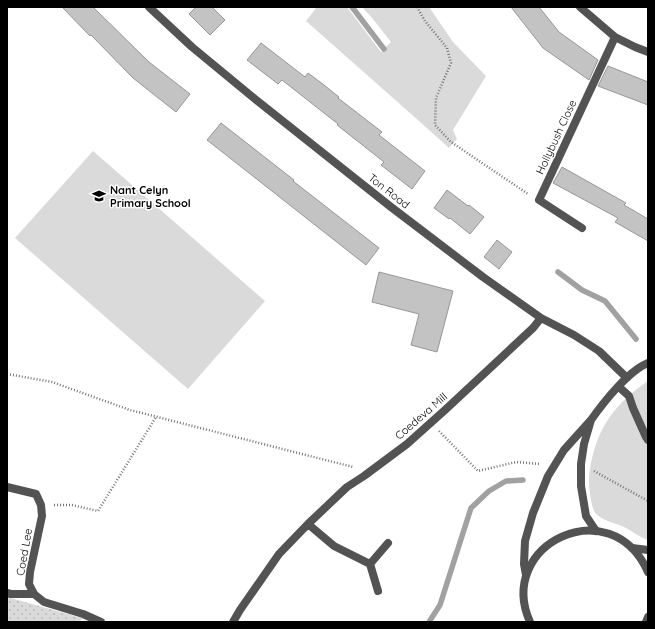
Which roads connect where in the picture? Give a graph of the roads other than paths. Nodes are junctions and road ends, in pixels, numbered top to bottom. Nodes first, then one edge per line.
1 (149, 7) edge
2 (580, 7) edge
3 (615, 36) junction
4 (648, 52) edge
5 (582, 228) dead end
6 (541, 318) junction
7 (648, 364) edge
8 (627, 378) junction
9 (619, 386) junction
10 (591, 420) junction
11 (648, 440) edge
12 (7, 487) edge
13 (308, 524) junction
14 (596, 531) junction
15 (388, 543) dead end
16 (632, 548) junction
17 (648, 550) edge
18 (370, 564) junction
19 (648, 572) edge
20 (526, 575) junction
21 (378, 591) dead end
22 (7, 593) edge
23 (34, 594) junction
24 (648, 617) edge
25 (529, 621) edge
26 (102, 622) edge
27 (233, 622) edge
28 (646, 622) edge

1 - 6 street, Ton Road
2 - 3 street
3 - 4 street
3 - 5 street, Hollybush Close
6 - 8 street, Ton Road
6 - 13 street, Coedeva Mill
7 - 8 street
8 - 9 street
9 - 10 street
9 - 11 street
10 - 14 street
10 - 20 street
12 - 23 street, Coed Lee
13 - 18 street
13 - 27 street, Coedeva Mill
14 - 16 street
14 - 20 street
15 - 18 street
16 - 17 street
16 - 19 street
18 - 21 street
20 - 25 street
22 - 23 street
23 - 26 street
24 - 28 street

